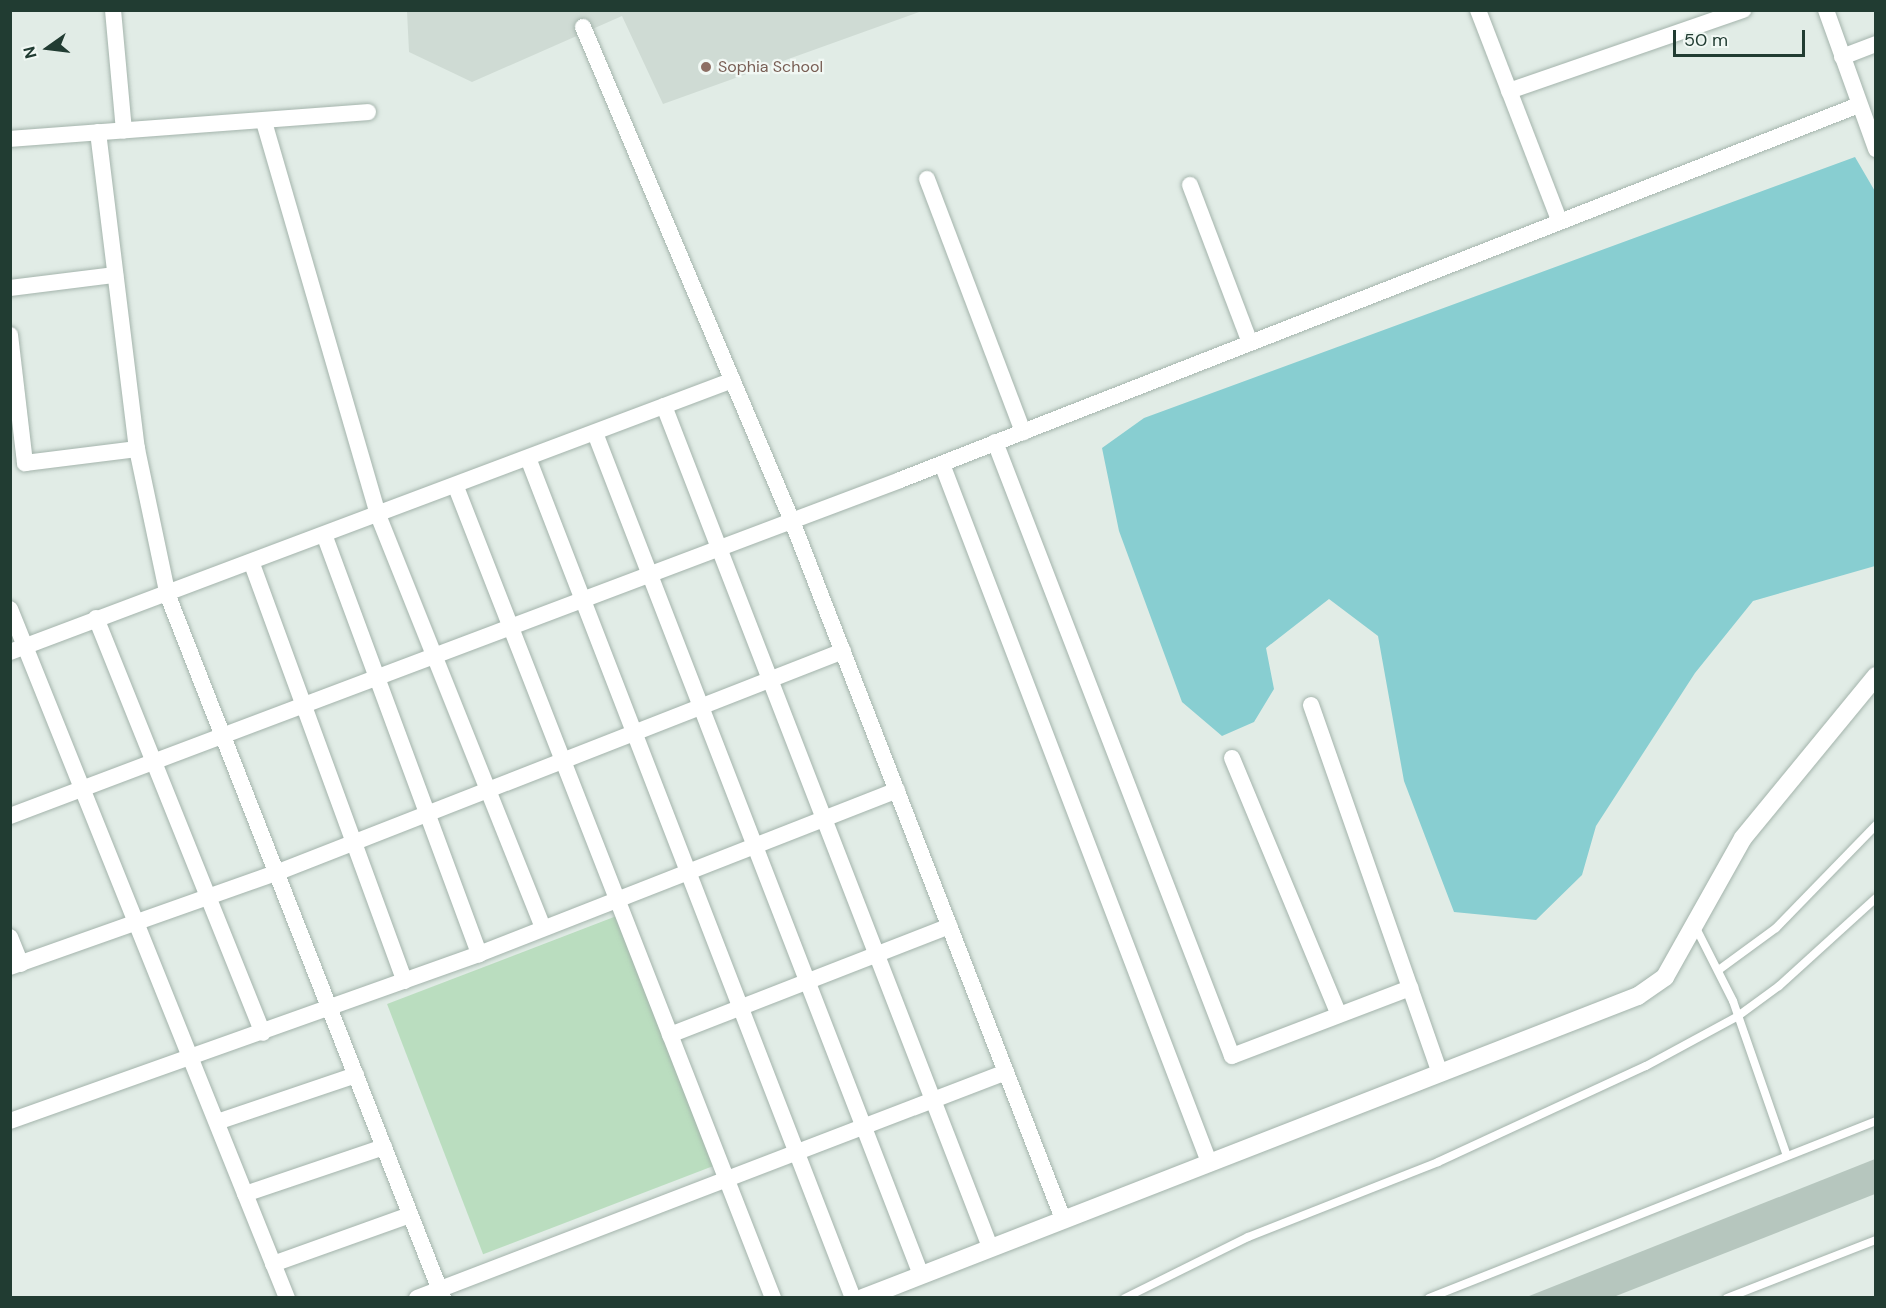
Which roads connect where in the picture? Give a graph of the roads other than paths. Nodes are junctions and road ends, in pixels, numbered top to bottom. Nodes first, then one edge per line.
1 (113, 10) edge
2 (1743, 10) edge
3 (1826, 10) edge
4 (1480, 11) edge
5 (583, 27) dead end
6 (1875, 44) edge
7 (1842, 57) junction
8 (1509, 91) junction
9 (1859, 105) junction
10 (368, 112) dead end
11 (264, 122) junction
12 (1872, 128) edge
13 (124, 130) junction
14 (98, 132) junction
15 (10, 139) edge
16 (1875, 149) edge
17 (927, 180) dead end
18 (1190, 185) dead end
19 (1560, 222) junction
20 (116, 275) junction
21 (10, 288) edge
22 (10, 335) edge
23 (1250, 343) junction
24 (732, 380) junction
25 (664, 406) junction
26 (1023, 432) junction
27 (595, 433) junction
28 (995, 442) junction
29 (137, 449) junction
30 (528, 458) junction
31 (942, 464) junction
32 (456, 487) junction
33 (378, 515) junction
34 (792, 521) junction
35 (325, 537) junction
36 (721, 547) junction
37 (252, 564) junction
38 (648, 575) junction
39 (168, 596) junction
40 (582, 600) junction
41 (10, 609) edge
42 (96, 618) junction
43 (510, 627) junction
44 (27, 645) junction
45 (843, 651) junction
46 (10, 652) edge
47 (435, 656) junction
48 (1875, 676) edge
49 (376, 677) junction
50 (772, 679) junction
51 (304, 705) junction
52 (1311, 705) dead end
53 (699, 707) junction
54 (634, 733) junction
55 (223, 736) junction
56 (1232, 758) dead end
57 (563, 760) junction
58 (155, 762) junction
59 (86, 788) junction
60 (488, 790) junction
61 (897, 790) junction
62 (427, 814) junction
63 (10, 816) edge
64 (825, 818) junction
65 (1875, 825) edge
66 (355, 842) junction
67 (753, 846) junction
68 (688, 871) junction
69 (276, 873) junction
70 (208, 896) junction
71 (617, 898) junction
72 (1875, 898) edge
73 (139, 920) junction
74 (949, 926) junction
75 (543, 927) junction
76 (1696, 928) junction
77 (10, 938) edge
78 (478, 954) junction
79 (877, 955) junction
80 (16, 965) edge
81 (1720, 969) junction
82 (405, 981) junction
83 (807, 983) junction
84 (1410, 988) junction
85 (741, 1009) junction
86 (329, 1010) junction
87 (1339, 1016) junction
88 (1738, 1016) junction
89 (263, 1033) junction
90 (670, 1035) junction
91 (191, 1059) junction
92 (1006, 1072) junction
93 (1440, 1073) junction
94 (356, 1075) junction
95 (932, 1100) junction
96 (10, 1121) edge
97 (1875, 1121) edge
98 (217, 1122) junction
99 (863, 1126) junction
100 (384, 1147) junction
101 (797, 1152) junction
102 (1786, 1153) junction
103 (1209, 1162) junction
104 (727, 1179) junction
105 (245, 1194) junction
106 (410, 1215) junction
107 (1063, 1219) junction
108 (1875, 1240) edge
109 (990, 1247) junction
110 (273, 1264) junction
111 (921, 1275) junction
112 (441, 1293) edge
113 (287, 1298) edge
114 (417, 1298) edge
115 (773, 1298) edge
116 (853, 1298) edge
117 (863, 1298) edge
118 (1125, 1298) edge
119 (1429, 1298) edge
120 (1727, 1298) edge

1 - 13 street
2 - 8 street
3 - 7 street
4 - 8 street
5 - 24 street
6 - 7 street
7 - 9 street
8 - 19 street
9 - 12 street
9 - 19 street
10 - 11 street
11 - 13 street
11 - 33 street
12 - 16 street
13 - 14 street
14 - 15 street
14 - 20 street
17 - 26 street
18 - 23 street
19 - 23 street
20 - 21 street
20 - 29 street
22 - 29 street
23 - 26 street
24 - 25 street
24 - 34 street
25 - 27 street
25 - 36 street
26 - 28 street
27 - 30 street
27 - 38 street
28 - 31 street
28 - 87 street
29 - 39 street
30 - 32 street
30 - 40 street
31 - 34 street
31 - 103 street
32 - 33 street
32 - 43 street
33 - 35 street
33 - 47 street
34 - 36 street
34 - 45 street
35 - 37 street
35 - 49 street
36 - 38 street
36 - 50 street
37 - 39 street
37 - 51 street
38 - 40 street
38 - 53 street
39 - 42 street
39 - 55 street
40 - 43 street
40 - 54 street
41 - 44 street
42 - 44 street
42 - 58 street
43 - 47 street
43 - 57 street
44 - 46 street
44 - 59 street
45 - 50 street
45 - 61 street
47 - 49 street
47 - 60 street
48 - 76 street
49 - 51 street
49 - 62 street
50 - 53 street
50 - 64 street
51 - 55 street
51 - 66 street
52 - 84 street
53 - 54 street
53 - 67 street
54 - 57 street
54 - 68 street
55 - 58 street
55 - 69 street
56 - 87 street
57 - 60 street
57 - 71 street
58 - 59 street
58 - 70 street
59 - 63 street
59 - 73 street
60 - 62 street
60 - 75 street
61 - 64 street
61 - 74 street
62 - 66 street
62 - 78 street
64 - 67 street
64 - 79 street
65 - 81 lane
66 - 69 street
66 - 82 street
67 - 68 street
67 - 83 street
68 - 71 street
68 - 85 street
69 - 70 street
69 - 86 street
70 - 73 street
70 - 89 street
71 - 75 street
71 - 90 street
72 - 88 lane
73 - 80 street
73 - 91 street
74 - 79 street
74 - 92 street
75 - 78 street
76 - 81 lane
76 - 93 street
77 - 80 street
78 - 82 street
79 - 83 street
79 - 95 street
81 - 88 lane
82 - 86 street
83 - 85 street
83 - 99 street
84 - 87 street
84 - 93 street
85 - 90 street
85 - 101 street
86 - 89 street
86 - 94 street
88 - 102 lane
88 - 118 lane
89 - 91 street
90 - 104 street
91 - 96 street
91 - 98 street
92 - 95 street
92 - 107 street
93 - 103 street
94 - 98 street
94 - 100 street
95 - 99 street
95 - 109 street
97 - 102 lane
98 - 105 street
99 - 101 street
99 - 111 street
100 - 105 street
100 - 106 street
101 - 104 street
101 - 116 street
102 - 119 lane
103 - 107 street
104 - 112 street
104 - 115 street
105 - 110 street
106 - 110 street
106 - 112 street
107 - 109 street
108 - 120 lane
109 - 111 street
110 - 113 street
111 - 117 street
112 - 114 street

